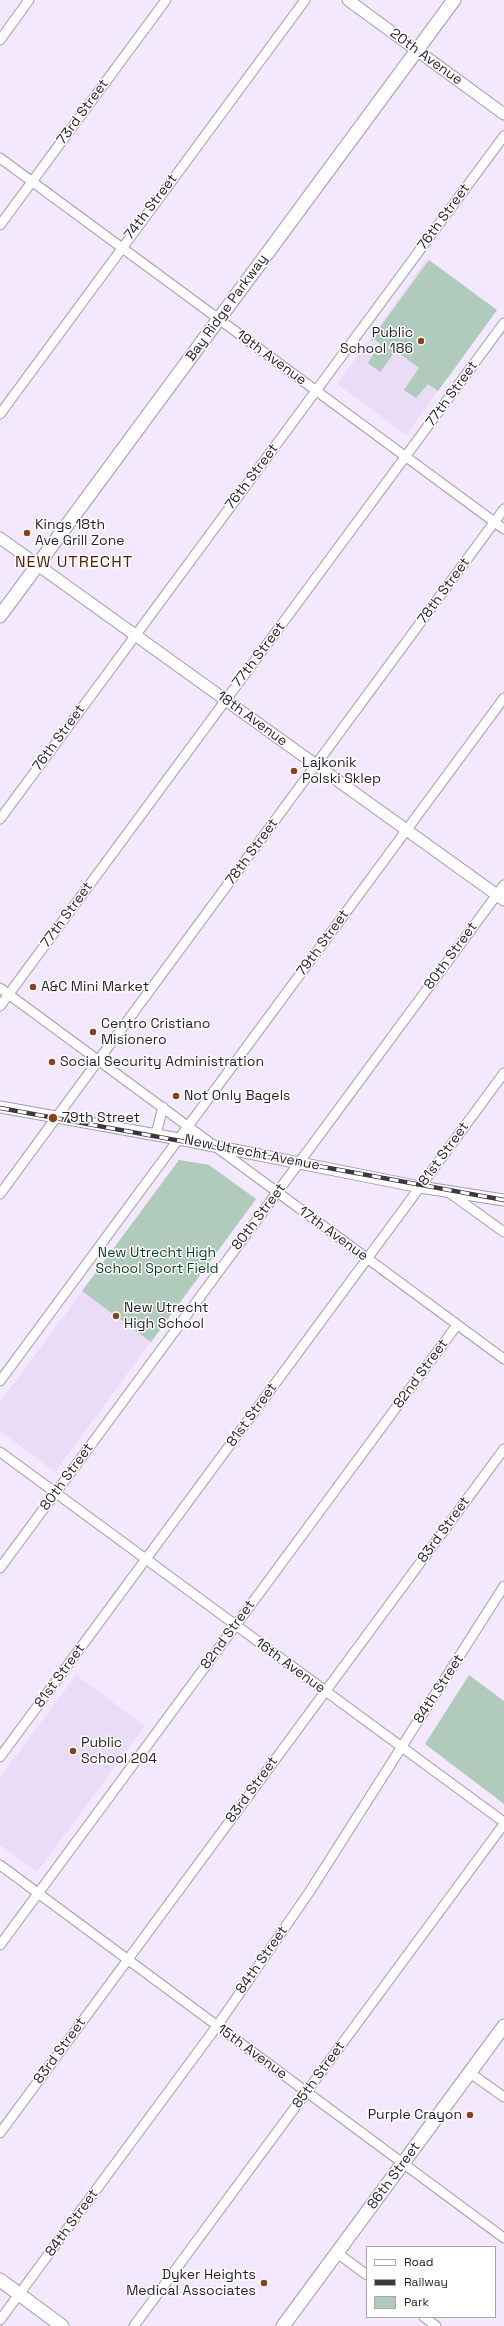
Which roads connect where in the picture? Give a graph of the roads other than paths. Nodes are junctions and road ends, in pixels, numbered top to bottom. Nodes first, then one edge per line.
1 (29, 0) edge
2 (166, 0) edge
3 (305, 0) edge
4 (348, 0) edge
5 (454, 0) edge
6 (0, 40) edge
7 (418, 50) junction
8 (504, 114) edge
9 (504, 136) edge
10 (0, 158) edge
11 (31, 182) junction
12 (0, 225) edge
13 (121, 248) junction
14 (219, 319) junction
15 (504, 322) edge
16 (316, 390) junction
17 (0, 414) edge
18 (406, 456) junction
19 (504, 510) edge
20 (495, 522) junction
21 (504, 529) edge
22 (0, 538) edge
23 (37, 565) junction
24 (0, 616) edge
25 (134, 636) junction
26 (504, 698) edge
27 (225, 701) junction
28 (315, 765) junction
29 (0, 819) edge
30 (406, 830) junction
31 (504, 885) edge
32 (500, 897) edge
33 (0, 988) edge
34 (8, 994) junction
35 (0, 1006) edge
36 (97, 1060) junction
37 (504, 1073) edge
38 (0, 1108) edge
39 (163, 1108) junction
40 (57, 1117) junction
41 (188, 1126) junction
42 (156, 1134) junction
43 (179, 1138) junction
44 (215, 1146) junction
45 (300, 1162) junction
46 (420, 1187) junction
47 (447, 1191) junction
48 (277, 1193) junction
49 (0, 1194) edge
50 (504, 1200) edge
51 (504, 1232) edge
52 (366, 1259) junction
53 (457, 1325) junction
54 (504, 1359) edge
55 (0, 1381) edge
56 (504, 1448) edge
57 (0, 1452) edge
58 (55, 1493) junction
59 (147, 1558) junction
60 (0, 1568) edge
61 (504, 1586) edge
62 (235, 1625) junction
63 (325, 1691) junction
64 (402, 1746) junction
65 (0, 1757) edge
66 (504, 1823) edge
67 (0, 1865) edge
68 (38, 1893) junction
69 (0, 1945) edge
70 (128, 1959) junction
71 (217, 2026) junction
72 (504, 2026) edge
73 (470, 2073) junction
74 (307, 2093) junction
75 (504, 2097) edge
76 (0, 2133) edge
77 (403, 2164) junction
78 (504, 2238) edge
79 (337, 2253) junction
80 (366, 2274) edge
81 (0, 2280) edge
82 (19, 2294) junction
83 (425, 2318) edge
84 (0, 2320) edge
85 (62, 2326) edge
86 (134, 2326) edge
87 (283, 2326) edge
88 (436, 2326) edge

1 - 6 street
2 - 11 street, 73rd Street
3 - 13 street, 74th Street
4 - 7 street, 20th Avenue
5 - 7 main road, Bay Ridge Parkway
7 - 8 street, 20th Avenue
7 - 14 main road, Bay Ridge Parkway
9 - 16 street, 76th Street
10 - 11 street, 19th Avenue
11 - 12 street, 73rd Street
11 - 13 street, 19th Avenue
13 - 14 street, 19th Avenue
13 - 17 street, 74th Street
14 - 16 street, 19th Avenue
14 - 23 main road, Bay Ridge Parkway
15 - 18 street, 77th Street
16 - 18 street, 19th Avenue
16 - 25 street, 76th Street
18 - 20 street, 19th Avenue
18 - 27 street, 77th Street
19 - 20 street, 78th Street
20 - 21 street, 19th Avenue
20 - 28 street, 78th Street
22 - 23 street, 18th Avenue
23 - 24 main road, Bay Ridge Parkway
23 - 25 street, 18th Avenue
25 - 27 street, 18th Avenue
25 - 29 street, 76th Street
26 - 30 street, 79th Street
27 - 28 street, 18th Avenue
27 - 34 street, 77th Street
28 - 30 street, 18th Avenue
28 - 36 street, 78th Street
30 - 32 street, 18th Avenue
30 - 41 street, 79th Street
31 - 32 street, 80th Street
32 - 45 street, 80th Street
33 - 34 street, 17th Avenue
34 - 35 street, 77th Street
34 - 36 street, 17th Avenue
36 - 39 street, 17th Avenue
36 - 40 street, 78th Street
37 - 46 street, 81st Street
38 - 40 street, New Utrecht Avenue
39 - 41 street, 17th Avenue
39 - 42 street
40 - 42 street, New Utrecht Avenue
40 - 49 street, 78th Street
41 - 43 street, 79th Street
41 - 44 street, 17th Avenue
42 - 43 street, New Utrecht Avenue
43 - 44 street, New Utrecht Avenue
43 - 55 street, 79th Street
44 - 45 street, New Utrecht Avenue
44 - 48 street, 17th Avenue
45 - 46 street, New Utrecht Avenue
45 - 48 street, 80th Street
46 - 47 street, New Utrecht Avenue
46 - 52 street, 81st Street
47 - 50 street, New Utrecht Avenue
47 - 51 street
48 - 52 street, 17th Avenue
48 - 58 street, 80th Street
52 - 53 street, 17th Avenue
52 - 59 street, 81st Street
53 - 54 street, 17th Avenue
53 - 62 street, 82nd Street
56 - 63 street, 83rd Street
57 - 58 street, 16th Avenue
58 - 59 street, 16th Avenue
58 - 60 street, 80th Street
59 - 62 street, 16th Avenue
59 - 65 street, 81st Street
61 - 64 street, 84th Street
62 - 63 street, 16th Avenue
62 - 68 street, 82nd Street
63 - 64 street, 16th Avenue
63 - 70 street, 83rd Street
64 - 66 street, 16th Avenue
64 - 71 street, 84th Street
66 - 74 street, 85th Street
67 - 68 street, 15th Avenue
68 - 69 street, 82nd Street
68 - 70 street, 15th Avenue
70 - 71 street, 15th Avenue
70 - 76 street, 83rd Street
71 - 74 street, 15th Avenue
71 - 82 street, 84th Street
72 - 73 main road, 86th Street
73 - 75 street
73 - 77 main road, 86th Street
74 - 77 street, 15th Avenue
74 - 86 street, 85th Street
77 - 78 street, 15th Avenue
77 - 79 main road, 86th Street
79 - 80 street
79 - 87 main road, 86th Street
81 - 82 main road
82 - 84 street, 84th Street
82 - 85 main road
83 - 88 street

